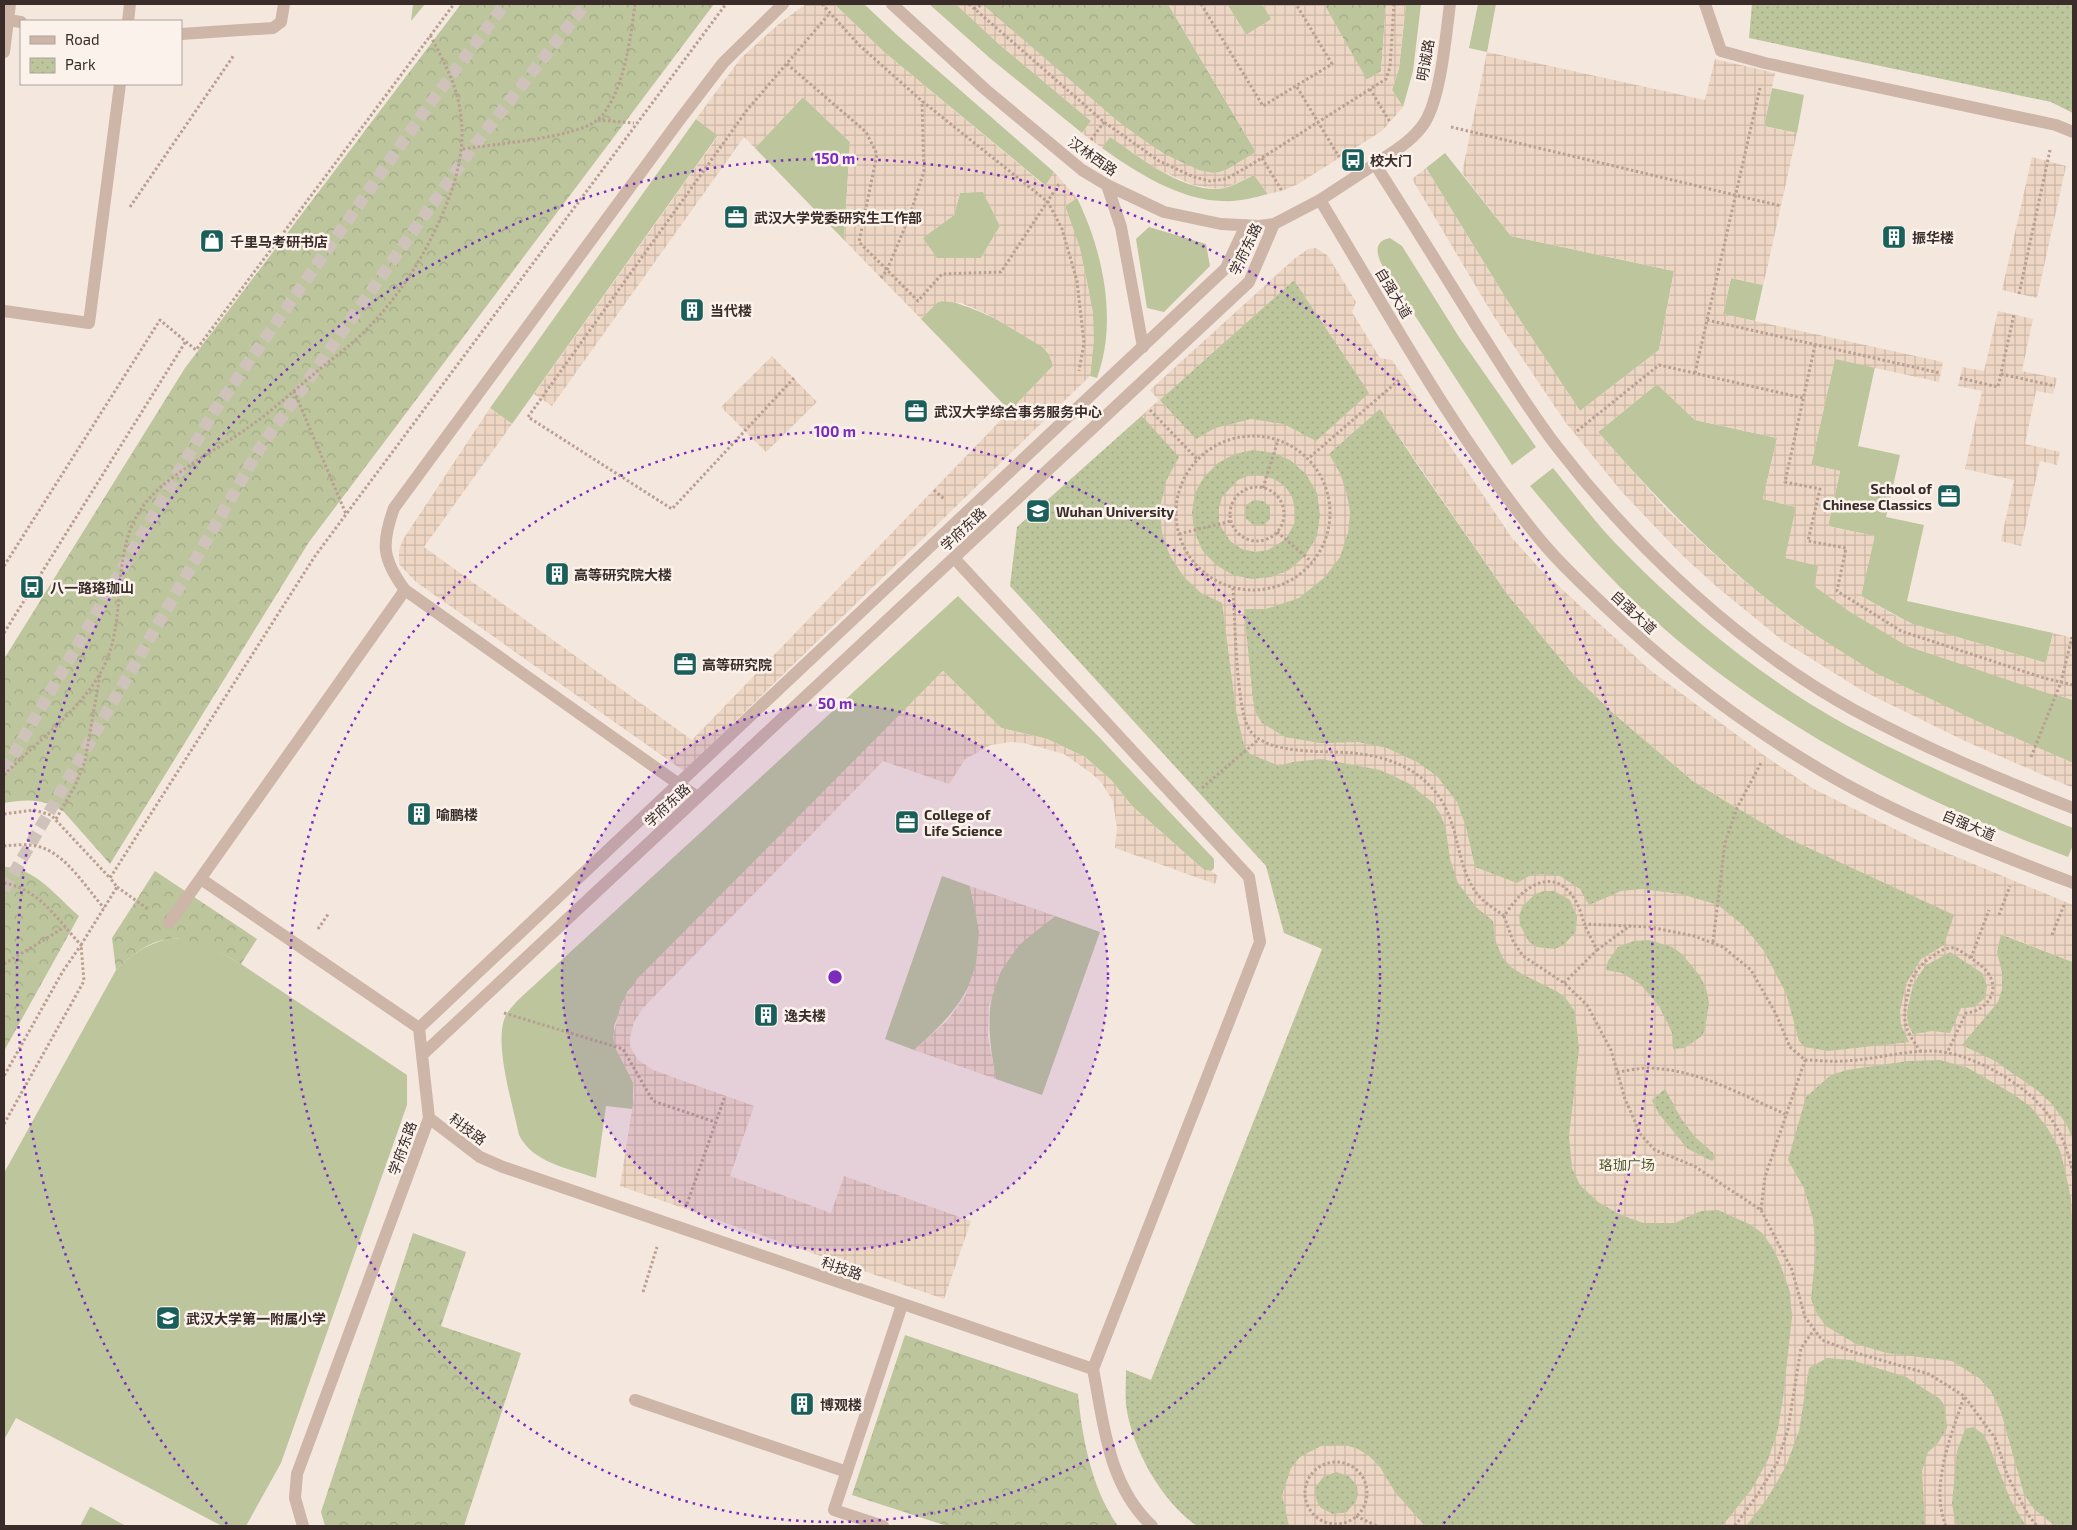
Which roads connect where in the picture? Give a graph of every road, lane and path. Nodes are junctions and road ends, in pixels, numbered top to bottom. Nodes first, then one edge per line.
1 (10, 4) edge
2 (130, 4) edge
3 (284, 4) edge
4 (459, 4) edge
5 (635, 4) edge
6 (726, 4) edge
7 (783, 4) edge
8 (822, 4) edge
9 (892, 4) edge
10 (969, 4) edge
11 (983, 4) edge
12 (1201, 4) edge
13 (1296, 4) edge
14 (1394, 4) edge
15 (1450, 4) edge
16 (1705, 4) edge
17 (453, 5) edge
18 (974, 9) junction
19 (830, 14) junction
20 (8, 20) junction
21 (128, 20) edge
22 (20, 22) edge
23 (251, 30) junction
24 (182, 34) edge
25 (430, 35) junction
26 (4, 52) edge
27 (1765, 63) junction
28 (787, 64) junction
29 (120, 85) edge
30 (1297, 87) junction
31 (1370, 89) junction
32 (922, 101) junction
33 (598, 120) junction
34 (1426, 121) junction
35 (1104, 122) junction
36 (1319, 122) junction
37 (1390, 122) dead end
38 (635, 124) junction
39 (2056, 126) junction
40 (2073, 132) edge
41 (1091, 140) dead end
42 (463, 149) junction
43 (1262, 158) junction
44 (1375, 164) junction
45 (1352, 178) junction
46 (1062, 180) dead end
47 (1107, 185) junction
48 (1282, 191) dead end
49 (1736, 195) junction
50 (1320, 200) junction
51 (1048, 202) junction
52 (1781, 206) dead end
53 (125, 215) dead end
54 (1274, 224) junction
55 (1246, 225) junction
56 (888, 270) junction
57 (881, 278) dead end
58 (2019, 294) dead end
59 (4, 312) edge
60 (2014, 314) dead end
61 (1707, 320) junction
62 (186, 341) junction
63 (1815, 345) junction
64 (1143, 347) junction
65 (1418, 363) junction
66 (1695, 373) junction
67 (1940, 373) dead end
68 (2001, 374) junction
69 (794, 378) dead end
70 (1960, 378) dead end
71 (2055, 386) dead end
72 (294, 391) junction
73 (1132, 392) junction
74 (1092, 395) junction
75 (1803, 398) junction
76 (1574, 433) dead end
77 (1278, 440) junction
78 (1310, 457) junction
79 (1197, 459) junction
80 (1263, 488) junction
81 (346, 514) junction
82 (1231, 521) junction
83 (1277, 532) junction
84 (1178, 534) junction
85 (954, 558) junction
86 (1312, 562) junction
87 (4, 566) edge
88 (1233, 588) junction
89 (405, 590) junction
90 (4, 633) edge
91 (2072, 637) dead end
92 (100, 672) junction
93 (2061, 682) junction
94 (2073, 685) edge
95 (1258, 740) junction
96 (1773, 740) junction
97 (2031, 757) dead end
98 (4, 776) edge
99 (679, 785) junction
100 (697, 798) junction
101 (1181, 806) junction
102 (2073, 808) edge
103 (4, 814) edge
104 (56, 819) junction
105 (4, 846) edge
106 (2020, 862) junction
107 (110, 878) junction
108 (200, 879) junction
109 (4, 883) edge
110 (2073, 883) edge
111 (117, 887) junction
112 (2065, 902) dead end
113 (104, 908) junction
114 (1989, 910) dead end
115 (1999, 915) dead end
116 (1504, 916) junction
117 (169, 923) joint
118 (1584, 924) junction
119 (1631, 925) junction
120 (65, 927) junction
121 (2052, 935) dead end
122 (1713, 942) junction
123 (81, 945) junction
124 (1596, 950) junction
125 (1971, 958) junction
126 (4, 964) edge
127 (1564, 983) junction
128 (476, 1004) junction
129 (419, 1028) junction
130 (1921, 1052) junction
131 (1948, 1053) junction
132 (423, 1054) junction
133 (1805, 1060) junction
134 (1617, 1072) junction
135 (4, 1076) edge
136 (724, 1096) dead end
137 (1785, 1114) junction
138 (429, 1118) junction
139 (715, 1122) junction
140 (4, 1124) edge
141 (2073, 1175) edge
142 (1761, 1210) junction
143 (665, 1223) junction
144 (678, 1228) junction
145 (643, 1292) dead end
146 (902, 1305) junction
147 (1814, 1330) junction
148 (1093, 1369) junction
149 (1964, 1396) junction
150 (635, 1400) dead end
151 (847, 1472) junction
152 (1356, 1516) junction
153 (1331, 1525) edge
154 (303, 1526) edge
155 (883, 1526) edge
156 (1152, 1526) edge
157 (1377, 1526) edge
158 (1735, 1526) edge
159 (1946, 1526) edge
160 (2038, 1526) edge

1 - 20 street
2 - 21 street
3 - 23 street
4 - 17 path
5 - 33 path
6 - 38 path
7 - 89 street
8 - 19 path
9 - 47 street, 汉林西路
10 - 18 path
11 - 18 path
12 - 30 path
13 - 30 path
14 - 31 path
15 - 34 street, 明诚路
16 - 27 street
17 - 25 path
18 - 35 path
19 - 28 path
19 - 32 path
20 - 22 street
20 - 26 street
23 - 24 street
23 - 53 path
25 - 42 path
25 - 62 path
27 - 39 street
27 - 49 path
28 - 56 path
28 - 69 path
29 - 59 street
30 - 36 path
31 - 36 path
31 - 37 path
32 - 51 path
32 - 56 path
33 - 38 path
33 - 42 path
34 - 44 street, 汉林西路
34 - 49 path
35 - 41 path
35 - 43 path
36 - 43 path
36 - 45 path
38 - 81 path
39 - 40 street
39 - 58 path
42 - 72 path
43 - 48 path
44 - 45 street, 汉林西路
44 - 102 street
45 - 50 street, 汉林西路
46 - 51 path
47 - 55 street, 汉林西路
47 - 64 street
49 - 52 path
49 - 61 path
50 - 54 street, 汉林西路
50 - 65 street, 自强大道
51 - 56 path
51 - 74 path
54 - 55 street, 汉林西路
54 - 73 street, 学府东路
55 - 64 street, 学府东路
56 - 57 path
60 - 68 path
61 - 63 path
61 - 66 path
62 - 87 path
62 - 90 path
63 - 67 path
63 - 75 path
64 - 74 street, 学府东路
65 - 78 path
65 - 96 street, 自强大道
66 - 75 path
66 - 76 path
68 - 70 path
68 - 71 path
72 - 81 path
72 - 92 path
73 - 79 path
73 - 85 street, 学府东路
74 - 99 street, 学府东路
75 - 93 path
77 - 78 path
77 - 79 path
77 - 80 path
78 - 86 path
79 - 84 path
80 - 82 path
80 - 83 path
81 - 107 path
82 - 83 path
82 - 84 path
83 - 86 path
84 - 88 path
85 - 100 street, 学府东路
85 - 101 street
86 - 88 path
88 - 95 path
89 - 99 street
89 - 108 street
91 - 93 path
92 - 98 path
92 - 104 path
93 - 94 path
93 - 97 path
95 - 101 path
95 - 116 path
96 - 106 street, 自强大道
96 - 122 path
99 - 100 street
99 - 129 street, 学府东路
100 - 128 street, 学府东路
101 - 148 street
103 - 104 path
104 - 107 path
105 - 113 path
106 - 110 street, 自强大道
106 - 115 path
107 - 111 path
108 - 117 street
108 - 129 street
109 - 120 path
111 - 113 path
111 - 117 path
112 - 121 path
113 - 123 path
114 - 125 path
116 - 118 path
116 - 127 path
118 - 119 path
118 - 124 path
119 - 122 path
119 - 124 path
120 - 123 path
120 - 126 path
122 - 133 path
123 - 135 path
123 - 140 path
124 - 127 path
125 - 130 path
125 - 131 path
127 - 134 path
128 - 132 street, 学府东路
128 - 139 path
129 - 132 street
130 - 131 path
130 - 133 path
131 - 141 path
132 - 138 street, 学府东路
133 - 137 path
134 - 137 path
134 - 142 path
136 - 139 path
137 - 142 path
138 - 143 street, 科技路
138 - 154 street, 学府东路
139 - 144 path
142 - 147 path
143 - 144 street, 科技路
143 - 145 path
144 - 146 street, 科技路
146 - 148 street, 科技路
146 - 151 street
147 - 149 path
147 - 158 path
148 - 156 street
149 - 159 path
149 - 160 path
150 - 151 street
151 - 155 street
152 - 153 path
152 - 153 path
152 - 157 path

